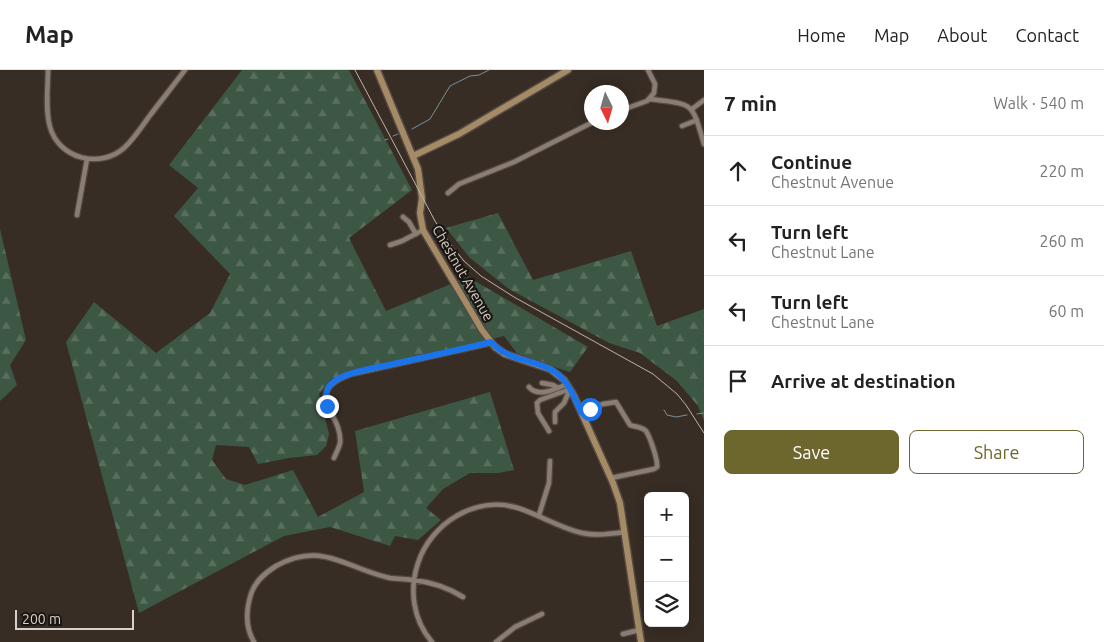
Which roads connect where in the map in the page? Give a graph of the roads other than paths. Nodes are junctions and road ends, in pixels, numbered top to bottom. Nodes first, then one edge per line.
1 (48, 70) edge
2 (185, 70) edge
3 (377, 70) edge
4 (568, 70) edge
5 (648, 70) edge
6 (650, 99) junction
7 (704, 100) edge
8 (629, 107) edge
9 (692, 109) junction
10 (697, 120) junction
11 (682, 126) dead end
12 (584, 127) edge
13 (704, 144) edge
14 (413, 156) junction
15 (86, 159) junction
16 (448, 193) dead end
17 (77, 215) dead end
18 (403, 217) dead end
19 (423, 230) junction
20 (416, 234) junction
21 (390, 244) dead end
22 (491, 342) junction
23 (542, 383) dead end
24 (529, 387) dead end
25 (568, 387) junction
26 (558, 388) junction
27 (581, 412) junction
28 (555, 422) dead end
29 (549, 431) dead end
30 (334, 458) dead end
31 (550, 461) dead end
32 (611, 478) junction
33 (539, 516) junction
34 (624, 532) junction
35 (413, 580) junction
36 (463, 597) dead end
37 (542, 614) dead end
38 (639, 630) junction
39 (623, 634) dead end
40 (254, 642) edge
41 (432, 642) edge
42 (496, 642) edge
43 (641, 642) edge

1 - 15 street
2 - 15 street
3 - 14 street, Chestnut Avenue
4 - 14 street
5 - 6 street
6 - 8 street
6 - 9 street
7 - 9 street
9 - 10 street
10 - 11 street
10 - 13 street
12 - 16 street
14 - 19 street, Chestnut Avenue
15 - 17 street
18 - 20 street
19 - 20 street
19 - 22 street, Chestnut Avenue
20 - 21 street
22 - 25 street, Chestnut Avenue
22 - 30 street
23 - 26 street
24 - 26 street
25 - 26 street
25 - 27 street, Chestnut Avenue
25 - 28 street
25 - 29 street
27 - 32 street, Chestnut Avenue
27 - 32 street
31 - 33 street
32 - 34 street, Chestnut Avenue
33 - 34 street
33 - 35 street
34 - 38 street, Chestnut Avenue
35 - 36 street
35 - 40 street
35 - 41 street
37 - 42 street
38 - 39 street
38 - 43 street, Chestnut Avenue

